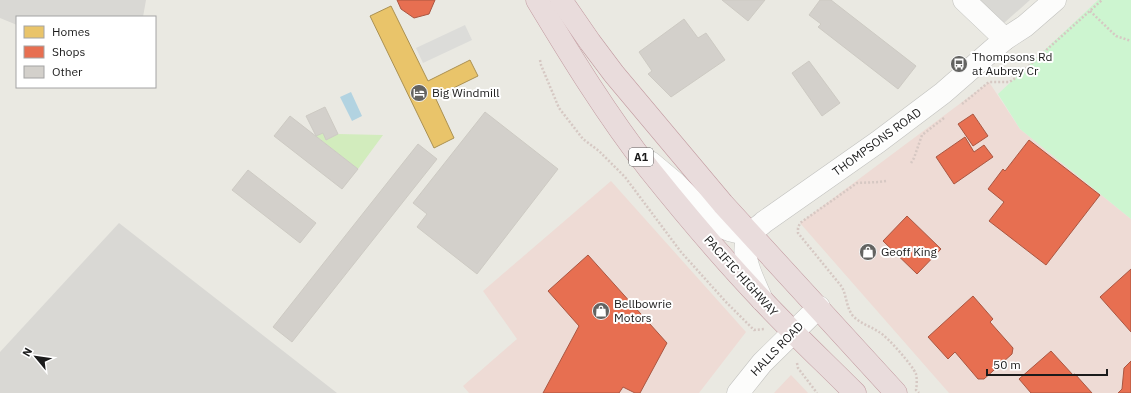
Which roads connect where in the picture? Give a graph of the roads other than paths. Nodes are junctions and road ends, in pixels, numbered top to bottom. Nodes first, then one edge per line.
1 (537, 0) edge
2 (561, 0) edge
3 (964, 0) edge
4 (1055, 0) edge
5 (1005, 39) junction
6 (636, 151) junction
7 (750, 234) junction
8 (763, 301) junction
9 (819, 307) junction
10 (793, 332) junction
11 (738, 393) edge
12 (855, 393) edge
13 (896, 393) edge

1 - 6 highway, PACIFIC HIGHWAY / A1
2 - 7 highway
3 - 5 street
4 - 5 street, THOMPSONS ROAD
5 - 7 street, THOMPSONS ROAD
6 - 7 street, PACIFIC HIGHWAY
6 - 8 highway, PACIFIC HIGHWAY / A1
7 - 8 street
7 - 9 highway
8 - 10 highway, PACIFIC HIGHWAY / A1
9 - 10 street, HALLS ROAD
9 - 13 highway
10 - 11 street, HALLS ROAD
10 - 12 highway, PACIFIC HIGHWAY / A1

